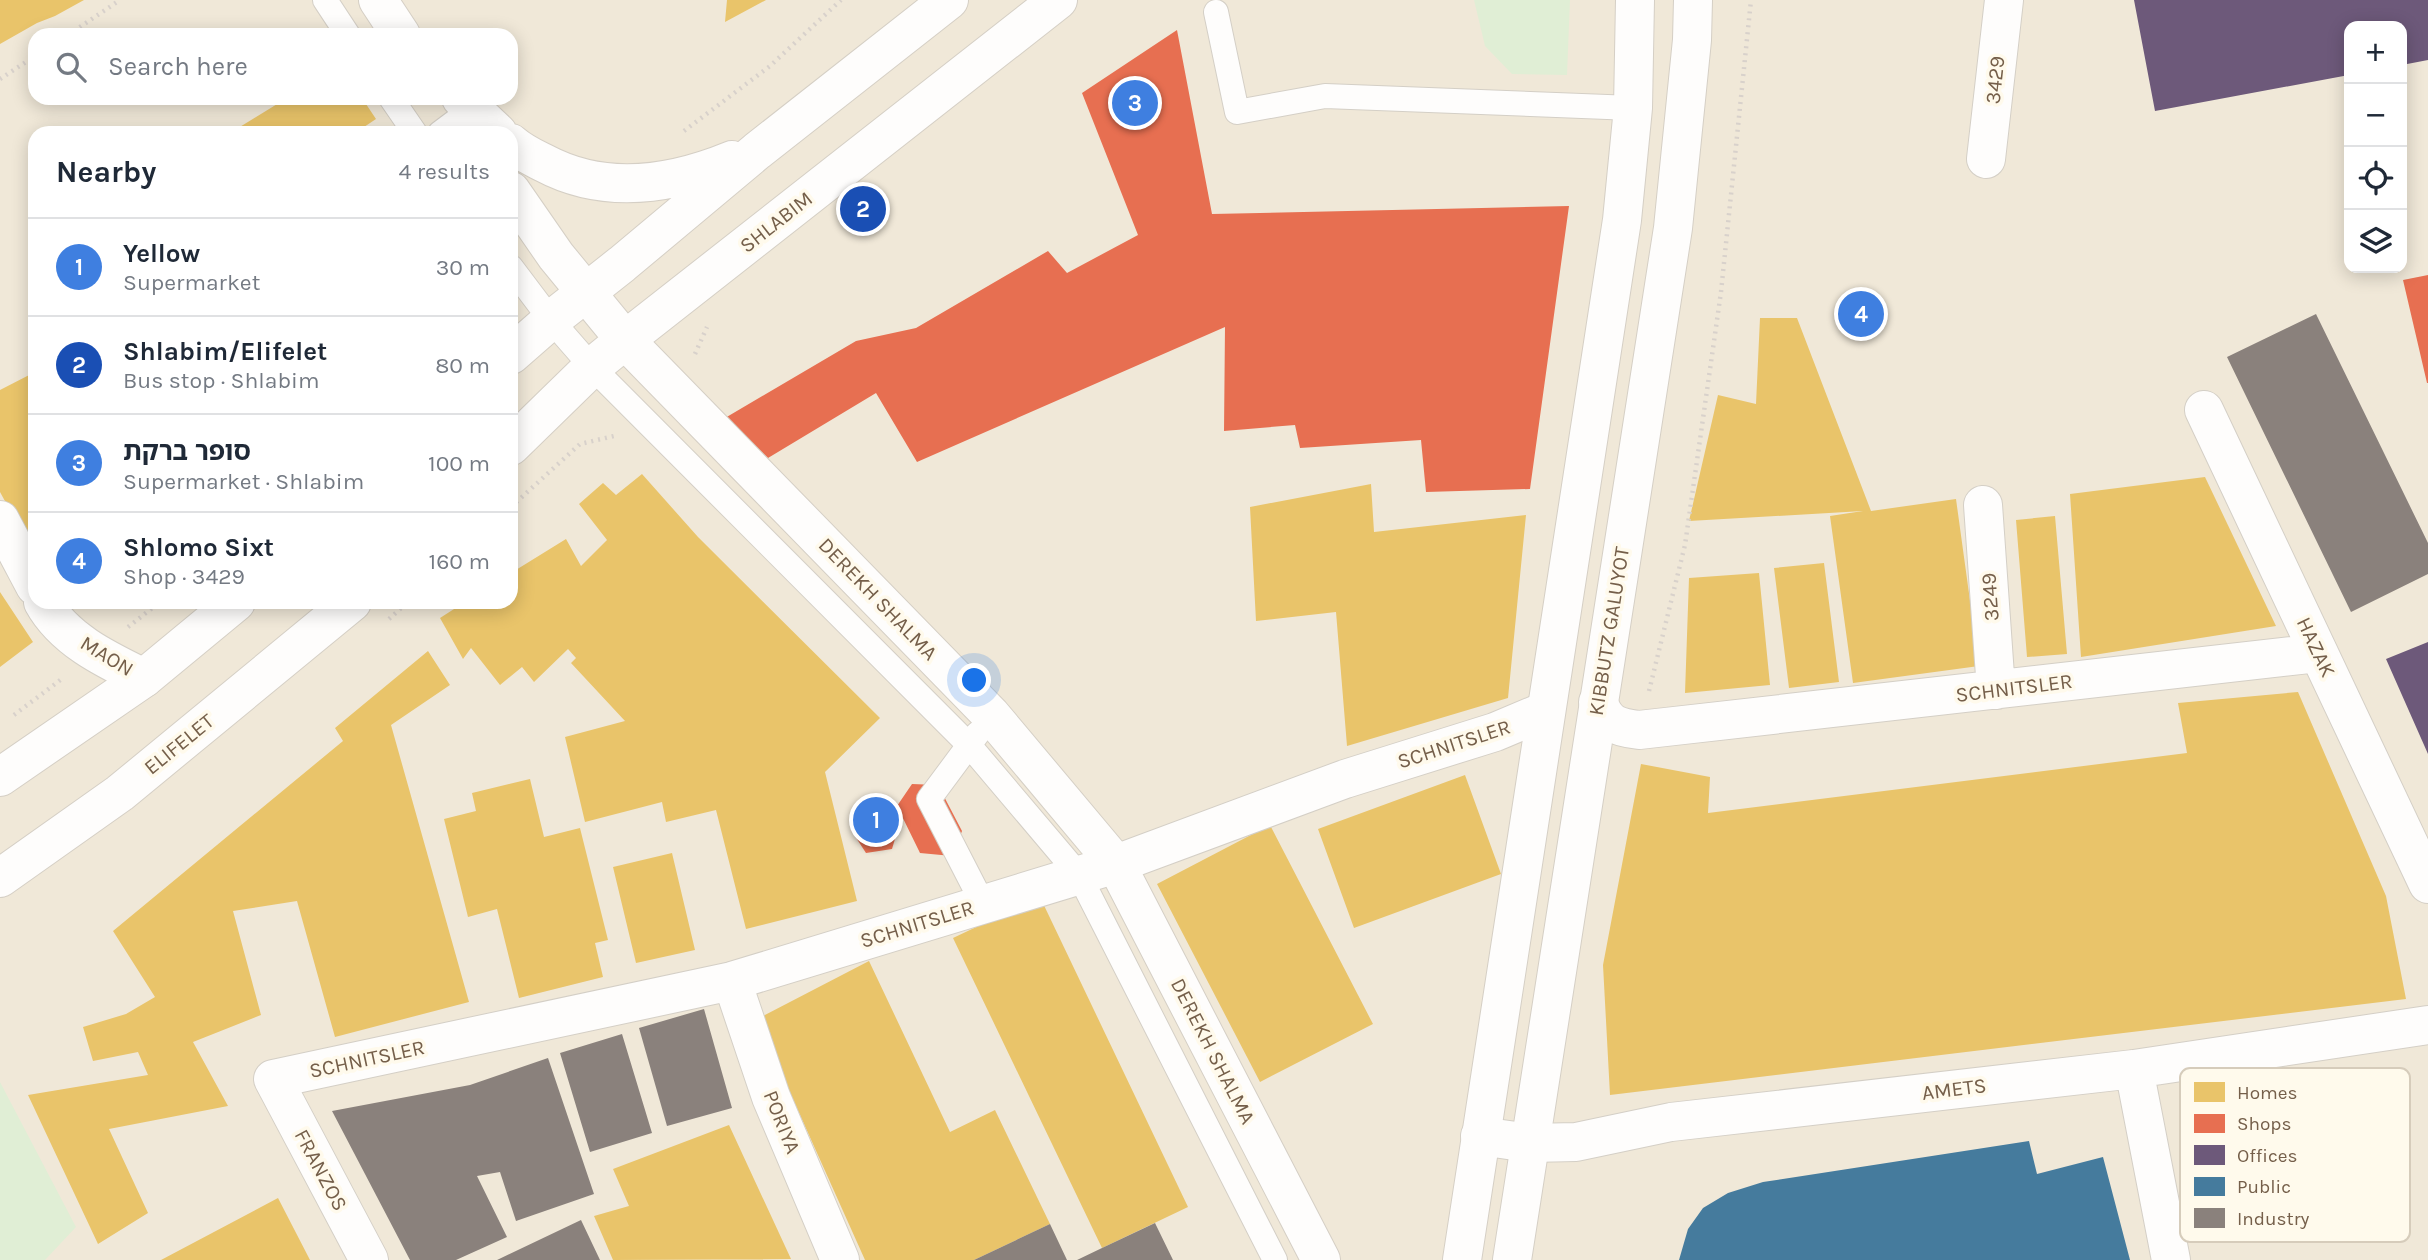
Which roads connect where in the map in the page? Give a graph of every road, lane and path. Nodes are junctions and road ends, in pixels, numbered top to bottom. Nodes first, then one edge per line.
1 (120, 0) edge
2 (325, 0) edge
3 (948, 0) edge
4 (1058, 0) edge
5 (1635, 0) edge
6 (1693, 0) edge
7 (1751, 0) edge
8 (2004, 0) edge
9 (1216, 12) dead end
10 (78, 28) edge
11 (343, 28) edge
12 (28, 61) edge
13 (0, 79) edge
14 (396, 105) edge
15 (1633, 108) junction
16 (455, 116) edge
17 (410, 126) edge
18 (480, 126) edge
19 (518, 148) edge
20 (757, 151) junction
21 (1986, 159) dead end
22 (518, 201) edge
23 (518, 276) edge
24 (585, 293) junction
25 (551, 320) junction
26 (625, 340) junction
27 (518, 349) edge
28 (593, 367) junction
29 (2204, 410) dead end
30 (518, 439) edge
31 (1983, 505) dead end
32 (0, 520) edge
33 (28, 573) edge
34 (47, 609) edge
35 (228, 609) edge
36 (343, 609) edge
37 (2318, 653) junction
38 (144, 678) junction
39 (1996, 690) junction
40 (1598, 702) junction
41 (1545, 711) junction
42 (980, 730) junction
43 (1639, 730) junction
44 (0, 777) edge
45 (1116, 864) junction
46 (1079, 875) junction
47 (0, 878) edge
48 (2428, 884) edge
49 (983, 904) junction
50 (732, 981) junction
51 (2428, 1025) edge
52 (2134, 1069) junction
53 (273, 1079) joint
54 (1480, 1136) junction
55 (1530, 1143) junction
56 (369, 1260) edge
57 (840, 1260) edge
58 (1275, 1260) edge
59 (1321, 1260) edge
60 (1462, 1260) edge
61 (1512, 1260) edge
62 (2171, 1260) edge

1 - 10 path
2 - 11 lane
3 - 20 street
4 - 26 street, SHLABIM
5 - 15 street
6 - 40 street, KIBBUTZ GALUYOT
7 - 43 path
8 - 21 street, 3429
9 - 15 lane
12 - 13 path
14 - 17 lane
15 - 41 street
16 - 18 street
19 - 20 street
20 - 24 street
22 - 24 street, DEREKH SHALMA
23 - 25 lane, DEREKH SHALMA
24 - 25 street
24 - 26 street, DEREKH SHALMA
25 - 27 street
25 - 28 lane, DEREKH SHALMA
26 - 28 street, SHLABIM
26 - 42 street, DEREKH SHALMA
28 - 30 street
28 - 42 lane, DEREKH SHALMA
29 - 37 street, HAZAK
31 - 39 street, 3249
32 - 33 street
34 - 38 street, MAON
35 - 38 street
36 - 47 street, ELIFELET
37 - 39 street, SCHNITSLER
37 - 48 street, HAZAK
38 - 44 street
39 - 43 street, SCHNITSLER
40 - 43 street, SCHNITSLER
40 - 55 street, KIBBUTZ GALUYOT
41 - 45 street, SCHNITSLER
41 - 54 street
42 - 45 street, DEREKH SHALMA
42 - 46 lane, DEREKH SHALMA
42 - 49 lane
45 - 46 street, SCHNITSLER
45 - 59 street, DEREKH SHALMA
46 - 49 street, SCHNITSLER
46 - 58 lane, DEREKH SHALMA
49 - 50 street, SCHNITSLER
50 - 53 street, SCHNITSLER
50 - 57 street, PORIYA
51 - 52 street, AMETS
52 - 55 street, AMETS
52 - 62 street
53 - 56 street, FRANZOS
54 - 55 street, AMETS
54 - 60 street
55 - 61 street, KIBBUTZ GALUYOT

